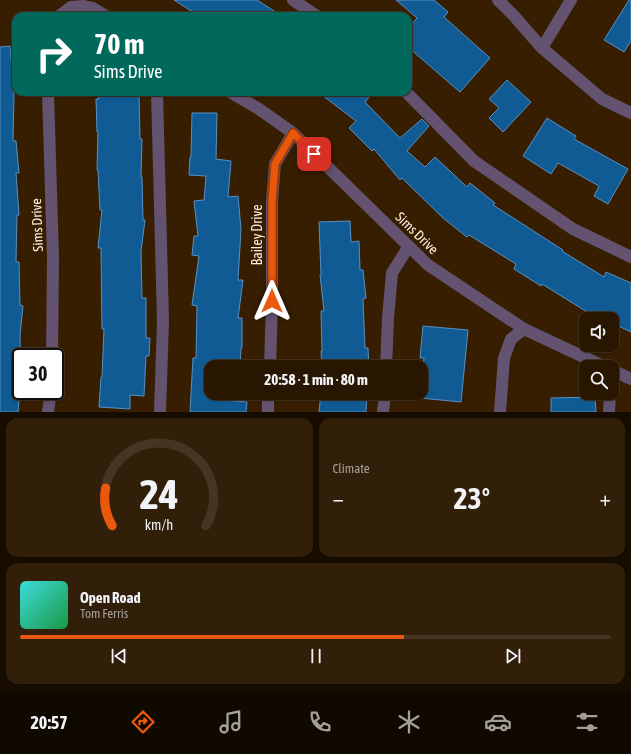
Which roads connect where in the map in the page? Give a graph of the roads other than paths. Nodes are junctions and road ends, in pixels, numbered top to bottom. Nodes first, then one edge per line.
1 (293, 0) edge
2 (498, 0) edge
3 (571, 0) edge
4 (64, 12) edge
5 (100, 12) edge
6 (311, 12) edge
7 (542, 48) junction
8 (48, 96) edge
9 (157, 96) edge
10 (237, 96) edge
11 (410, 96) edge
12 (631, 113) edge
13 (293, 133) junction
14 (409, 246) junction
15 (631, 257) edge
16 (524, 329) junction
17 (52, 348) edge
18 (270, 360) edge
19 (386, 360) edge
20 (587, 360) edge
21 (619, 374) edge
22 (631, 379) edge
23 (50, 400) edge
24 (268, 400) edge
25 (385, 400) edge
26 (609, 400) edge
27 (48, 412) edge
28 (160, 412) edge
29 (268, 412) edge
30 (384, 412) edge
31 (500, 412) edge
32 (608, 412) edge

1 - 6 street
2 - 7 street
3 - 7 street
4 - 5 street
7 - 12 street
8 - 17 street, Sims Drive
9 - 28 street
10 - 13 street, Sims Drive
11 - 15 street
13 - 14 street, Sims Drive
13 - 18 street, Bailey Drive
14 - 16 street, Sims Drive
14 - 19 street
16 - 20 street, Sims Drive
16 - 31 street
21 - 22 street, Sims Drive
23 - 27 street
24 - 29 street
25 - 30 street
26 - 32 street

